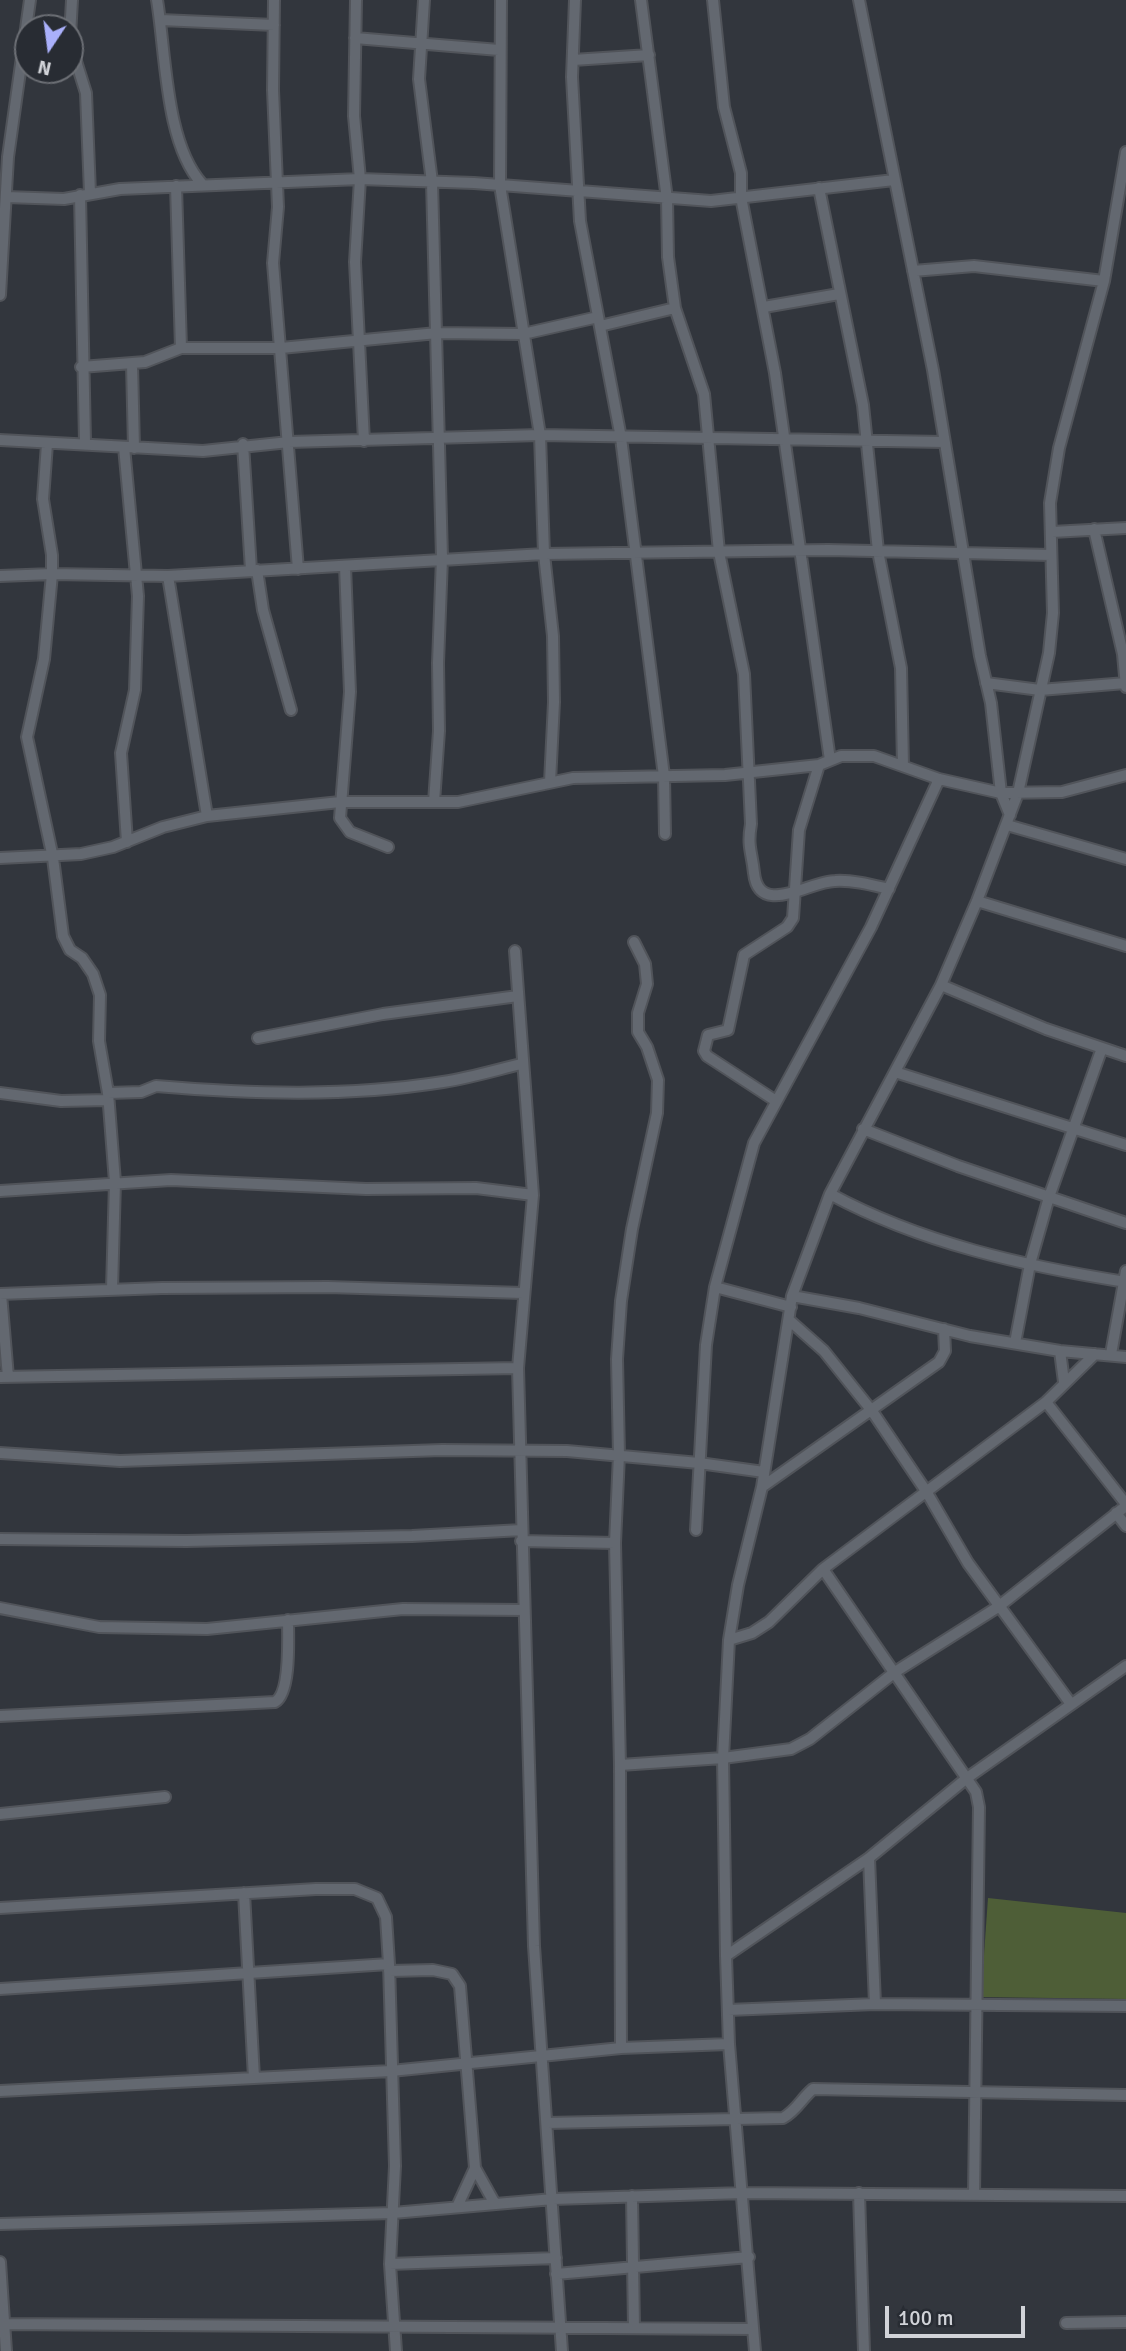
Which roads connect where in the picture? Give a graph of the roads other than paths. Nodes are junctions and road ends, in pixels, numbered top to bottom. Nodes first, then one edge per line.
1 (30, 0) edge
2 (157, 0) edge
3 (274, 0) edge
4 (356, 0) edge
5 (424, 0) edge
6 (501, 0) edge
7 (575, 0) edge
8 (641, 0) edge
9 (713, 0) edge
10 (859, 0) edge
11 (161, 20) junction
12 (274, 25) junction
13 (355, 38) junction
14 (419, 46) junction
15 (499, 50) junction
16 (649, 55) junction
17 (573, 60) junction
18 (83, 84) edge
19 (5, 139) edge
20 (1126, 152) edge
21 (360, 179) junction
22 (894, 180) junction
23 (432, 182) junction
24 (202, 184) junction
25 (278, 184) junction
26 (500, 185) junction
27 (176, 186) junction
28 (818, 188) junction
29 (578, 191) junction
30 (85, 194) junction
31 (6, 197) junction
32 (741, 197) junction
33 (667, 199) junction
34 (913, 271) junction
35 (1104, 281) junction
36 (839, 293) junction
37 (0, 295) edge
38 (764, 307) junction
39 (676, 308) junction
40 (599, 322) junction
41 (437, 333) junction
42 (523, 334) junction
43 (359, 340) junction
44 (181, 348) junction
45 (281, 348) junction
46 (132, 364) junction
47 (81, 367) junction
48 (540, 435) junction
49 (621, 438) junction
50 (438, 439) junction
51 (709, 439) junction
52 (0, 440) edge
53 (785, 440) junction
54 (365, 441) junction
55 (85, 442) junction
56 (289, 442) junction
57 (944, 442) junction
58 (868, 443) junction
59 (47, 444) junction
60 (243, 444) junction
61 (129, 448) junction
62 (1126, 528) edge
63 (1094, 529) junction
64 (1052, 532) junction
65 (878, 551) junction
66 (963, 551) junction
67 (719, 552) junction
68 (801, 552) junction
69 (544, 554) junction
70 (636, 554) junction
71 (1051, 555) junction
72 (442, 558) junction
73 (345, 566) junction
74 (298, 569) junction
75 (254, 570) junction
76 (52, 574) junction
77 (135, 574) junction
78 (0, 576) edge
79 (168, 576) junction
80 (986, 683) junction
81 (1126, 684) edge
82 (1040, 690) junction
83 (290, 710) dead end
84 (825, 763) junction
85 (904, 766) junction
86 (749, 771) junction
87 (1126, 775) edge
88 (664, 776) junction
89 (939, 779) junction
90 (550, 782) junction
91 (1001, 793) junction
92 (1017, 793) junction
93 (340, 802) junction
94 (434, 802) junction
95 (207, 816) junction
96 (1008, 820) junction
97 (665, 834) dead end
98 (127, 842) junction
99 (388, 847) dead end
100 (0, 858) edge
101 (53, 858) junction
102 (1126, 859) edge
103 (889, 889) junction
104 (796, 893) junction
105 (977, 901) junction
106 (634, 942) dead end
107 (1126, 946) edge
108 (514, 951) dead end
109 (941, 985) junction
110 (518, 996) junction
111 (258, 1038) dead end
112 (1102, 1048) junction
113 (1126, 1056) edge
114 (521, 1064) junction
115 (895, 1072) junction
116 (0, 1093) edge
117 (108, 1096) junction
118 (776, 1101) junction
119 (863, 1129) junction
120 (1075, 1129) junction
121 (1126, 1145) edge
122 (115, 1182) junction
123 (0, 1191) edge
124 (830, 1194) junction
125 (533, 1195) junction
126 (1049, 1197) junction
127 (1126, 1223) edge
128 (1030, 1264) junction
129 (1125, 1278) edge
130 (715, 1287) junction
131 (112, 1289) junction
132 (523, 1293) junction
133 (1, 1294) edge
134 (791, 1302) junction
135 (789, 1320) junction
136 (944, 1329) junction
137 (1015, 1342) junction
138 (1060, 1352) junction
139 (1095, 1354) junction
140 (1111, 1354) junction
141 (1126, 1357) edge
142 (518, 1368) junction
143 (4, 1377) edge
144 (1064, 1382) junction
145 (1046, 1402) junction
146 (872, 1411) junction
147 (519, 1451) junction
148 (0, 1453) edge
149 (619, 1455) junction
150 (699, 1463) junction
151 (764, 1472) junction
152 (762, 1487) junction
153 (926, 1491) junction
154 (1126, 1505) edge
155 (1116, 1513) junction
156 (1126, 1526) edge
157 (696, 1530) dead end
158 (522, 1535) junction
159 (0, 1539) edge
160 (615, 1543) junction
161 (823, 1569) junction
162 (998, 1607) junction
163 (0, 1608) edge
164 (524, 1610) junction
165 (288, 1620) junction
166 (729, 1640) junction
167 (1126, 1665) edge
168 (895, 1672) junction
169 (1071, 1704) junction
170 (0, 1716) edge
171 (723, 1758) junction
172 (620, 1765) junction
173 (967, 1778) junction
174 (165, 1797) dead end
175 (0, 1814) edge
176 (869, 1858) junction
177 (244, 1893) junction
178 (0, 1908) edge
179 (726, 1956) junction
180 (389, 1968) junction
181 (249, 1974) junction
182 (0, 1989) edge
183 (875, 2004) junction
184 (977, 2004) junction
185 (1126, 2006) edge
186 (728, 2010) junction
187 (729, 2044) junction
188 (621, 2048) junction
189 (540, 2057) junction
190 (467, 2064) junction
191 (391, 2071) junction
192 (254, 2078) junction
193 (0, 2091) edge
194 (975, 2092) junction
195 (1126, 2095) edge
196 (735, 2119) junction
197 (547, 2123) junction
198 (475, 2168) junction
199 (743, 2193) junction
200 (859, 2193) junction
201 (974, 2195) junction
202 (632, 2196) junction
203 (1126, 2196) edge
204 (553, 2199) junction
205 (495, 2204) junction
206 (457, 2207) junction
207 (393, 2213) junction
208 (0, 2224) edge
209 (749, 2257) junction
210 (556, 2258) junction
211 (0, 2262) edge
212 (390, 2264) junction
213 (635, 2269) junction
214 (556, 2274) junction
215 (1126, 2322) edge
216 (1066, 2323) dead end
217 (3, 2324) edge
218 (395, 2327) junction
219 (561, 2328) junction
220 (634, 2328) junction
221 (753, 2329) junction
222 (6, 2351) edge
223 (396, 2351) edge
224 (562, 2351) edge
225 (755, 2351) edge
226 (864, 2351) edge

1 - 19 street
2 - 11 street
3 - 12 street
4 - 13 street
5 - 14 street
6 - 15 street
7 - 17 street
8 - 16 street
9 - 32 street
10 - 22 street
11 - 12 street
11 - 24 street
12 - 25 street
13 - 14 street
13 - 21 street
14 - 15 street
14 - 23 street
15 - 26 street
16 - 17 street
16 - 33 street
17 - 29 street
18 - 30 street
19 - 31 street
20 - 35 street
21 - 23 street
21 - 25 street
21 - 43 street
22 - 28 street
22 - 34 street
23 - 26 street
23 - 41 street
24 - 25 street
24 - 27 street
25 - 45 street
26 - 29 street
26 - 42 street
27 - 30 street
27 - 44 street
28 - 32 street
28 - 36 street
29 - 33 street
29 - 40 street
30 - 31 street
30 - 47 street
31 - 37 street
32 - 33 street
32 - 38 street
33 - 39 street
34 - 35 street
34 - 57 street
35 - 64 street
36 - 38 street
36 - 58 street
38 - 53 street
39 - 40 street
39 - 51 street
40 - 42 street
40 - 49 street
41 - 42 street
41 - 43 street
41 - 50 street
42 - 48 street
43 - 45 street
43 - 54 street
44 - 45 street
44 - 46 street
45 - 56 street
46 - 47 street
46 - 61 street
47 - 55 street
48 - 49 street
48 - 50 street
48 - 69 street
49 - 51 street
49 - 70 street
50 - 54 street
50 - 72 street
51 - 53 street
51 - 67 street
52 - 59 street
53 - 58 street
53 - 68 street
54 - 56 street
55 - 59 street
55 - 61 street
56 - 60 street
56 - 74 street
57 - 58 street
57 - 66 street
58 - 65 street
59 - 76 street
60 - 61 street
60 - 75 street
61 - 77 street
62 - 63 street
63 - 64 street
63 - 81 street
64 - 71 street
65 - 66 street
65 - 68 street
65 - 85 street
66 - 71 street
66 - 80 street
67 - 68 street
67 - 70 street
67 - 86 street
68 - 84 street
69 - 70 street
69 - 72 street
69 - 90 street
70 - 88 street
71 - 82 street
72 - 73 street
72 - 94 street
73 - 74 street
73 - 93 street
74 - 75 street
75 - 79 street
75 - 83 street
76 - 77 street
76 - 78 street
76 - 101 street
77 - 79 street
77 - 98 street
79 - 95 street
80 - 82 street
80 - 91 street
81 - 82 street
82 - 92 street
84 - 85 street
84 - 86 street
84 - 104 street
85 - 89 street
86 - 88 street
86 - 104 street
87 - 92 street
88 - 90 street
88 - 97 street
89 - 91 street
89 - 103 street
90 - 94 street
91 - 92 street
91 - 96 street
92 - 96 street
93 - 94 street
93 - 95 street
93 - 99 street
95 - 98 street
96 - 102 street
96 - 105 street
98 - 101 street
100 - 101 street
101 - 117 street
103 - 104 street
103 - 118 street
104 - 118 street
105 - 107 street
105 - 109 street
106 - 149 street
108 - 110 street
109 - 112 street
109 - 115 street
110 - 111 street
110 - 114 street
112 - 113 street
112 - 120 street
114 - 117 street
114 - 125 street
115 - 119 street
115 - 120 street
116 - 117 street
117 - 122 street
118 - 130 street
119 - 124 street
119 - 126 street
120 - 121 street
120 - 126 street
122 - 123 street
122 - 125 street
122 - 131 street
124 - 128 street
124 - 134 street
125 - 132 street
126 - 127 street
126 - 128 street
128 - 129 street
128 - 137 street
129 - 140 street
130 - 134 street
130 - 150 street
131 - 132 street
131 - 133 street
132 - 142 street
133 - 143 street
134 - 135 street
134 - 136 street
135 - 146 street
135 - 151 street
136 - 137 street
136 - 146 street
137 - 138 street
138 - 139 street
138 - 144 street
139 - 140 street
139 - 144 street
140 - 141 street
142 - 143 street
142 - 147 street
144 - 145 street
145 - 153 street
145 - 154 street
146 - 152 street
146 - 153 street
147 - 148 street
147 - 149 street
147 - 158 street
149 - 150 street
149 - 160 street
150 - 151 street
150 - 157 street
151 - 152 street
152 - 166 street
153 - 161 street
153 - 162 street
154 - 155 street
155 - 156 street
155 - 162 street
158 - 159 street
158 - 160 street
158 - 164 street
160 - 172 street
161 - 166 street
161 - 168 street
162 - 168 street
162 - 169 street
163 - 165 street
164 - 165 street
164 - 189 street
165 - 170 street
166 - 171 street
167 - 169 street
168 - 171 street
168 - 173 street
169 - 173 street
171 - 172 street
171 - 179 street
172 - 188 street
173 - 176 street
173 - 184 street
174 - 175 street
176 - 179 street
176 - 183 street
177 - 178 street
177 - 180 street
177 - 181 street
179 - 186 street
180 - 181 street
180 - 190 street
180 - 191 street
181 - 182 street
181 - 192 street
183 - 184 street
183 - 186 street
184 - 185 street
184 - 194 street
186 - 187 street
187 - 188 street
187 - 196 street
188 - 189 street
189 - 190 street
189 - 197 street
190 - 191 street
190 - 198 street
191 - 192 street
191 - 207 street
192 - 193 street
194 - 195 street
194 - 196 street
194 - 201 street
196 - 197 street
196 - 199 street
197 - 204 street
198 - 205 street
198 - 206 street
199 - 200 street
199 - 202 street
199 - 209 street
200 - 201 street
200 - 226 street
201 - 203 street
202 - 204 street
202 - 213 street
204 - 205 street
204 - 210 street
205 - 206 street
206 - 207 street
207 - 208 street
207 - 212 street
209 - 213 street
209 - 221 street
210 - 212 street
210 - 214 street
211 - 217 street
212 - 218 street
213 - 214 street
213 - 220 street
214 - 219 street
215 - 216 street
217 - 218 street
217 - 222 street
218 - 219 street
218 - 223 street
219 - 220 street
219 - 224 street
220 - 221 street
221 - 225 street

